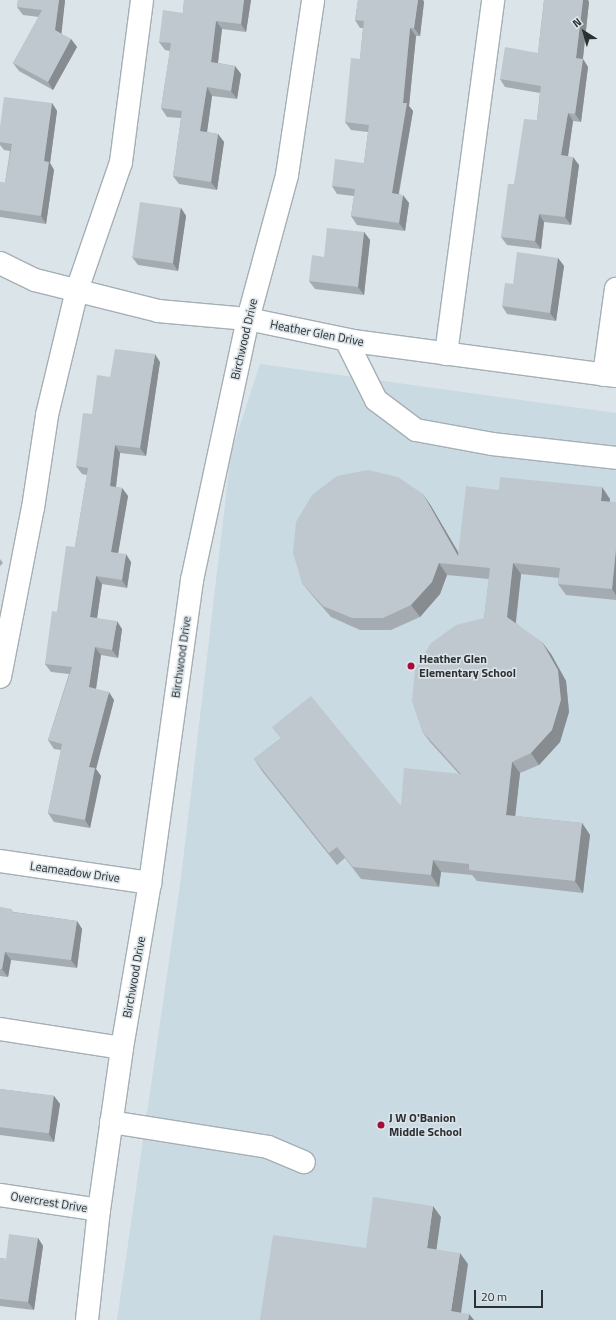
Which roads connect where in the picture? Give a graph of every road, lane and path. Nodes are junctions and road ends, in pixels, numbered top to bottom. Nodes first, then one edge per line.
1 (142, 0) edge
2 (313, 0) edge
3 (493, 0) edge
4 (0, 263) edge
5 (616, 289) edge
6 (77, 290) junction
7 (248, 319) junction
8 (346, 340) junction
9 (446, 354) junction
10 (610, 376) edge
11 (616, 458) edge
12 (0, 677) edge
13 (0, 861) edge
14 (150, 883) junction
15 (0, 1029) edge
16 (122, 1048) junction
17 (111, 1122) junction
18 (304, 1162) dead end
19 (0, 1194) edge
20 (99, 1210) junction
21 (86, 1320) edge

1 - 6 street
2 - 7 street, Birchwood Drive
3 - 9 street
4 - 6 street, Heather Glen Drive
5 - 10 street
6 - 7 street, Heather Glen Drive
6 - 12 street
7 - 8 street, Heather Glen Drive
7 - 14 street, Birchwood Drive
8 - 9 street, Heather Glen Drive
8 - 11 street
9 - 10 street, Heather Glen Drive
13 - 14 street, Leameadow Drive
14 - 16 street, Birchwood Drive
15 - 16 street
16 - 17 street, Birchwood Drive
17 - 18 street
17 - 20 street, Birchwood Drive
19 - 20 street, Overcrest Drive
20 - 21 street, Birchwood Drive

